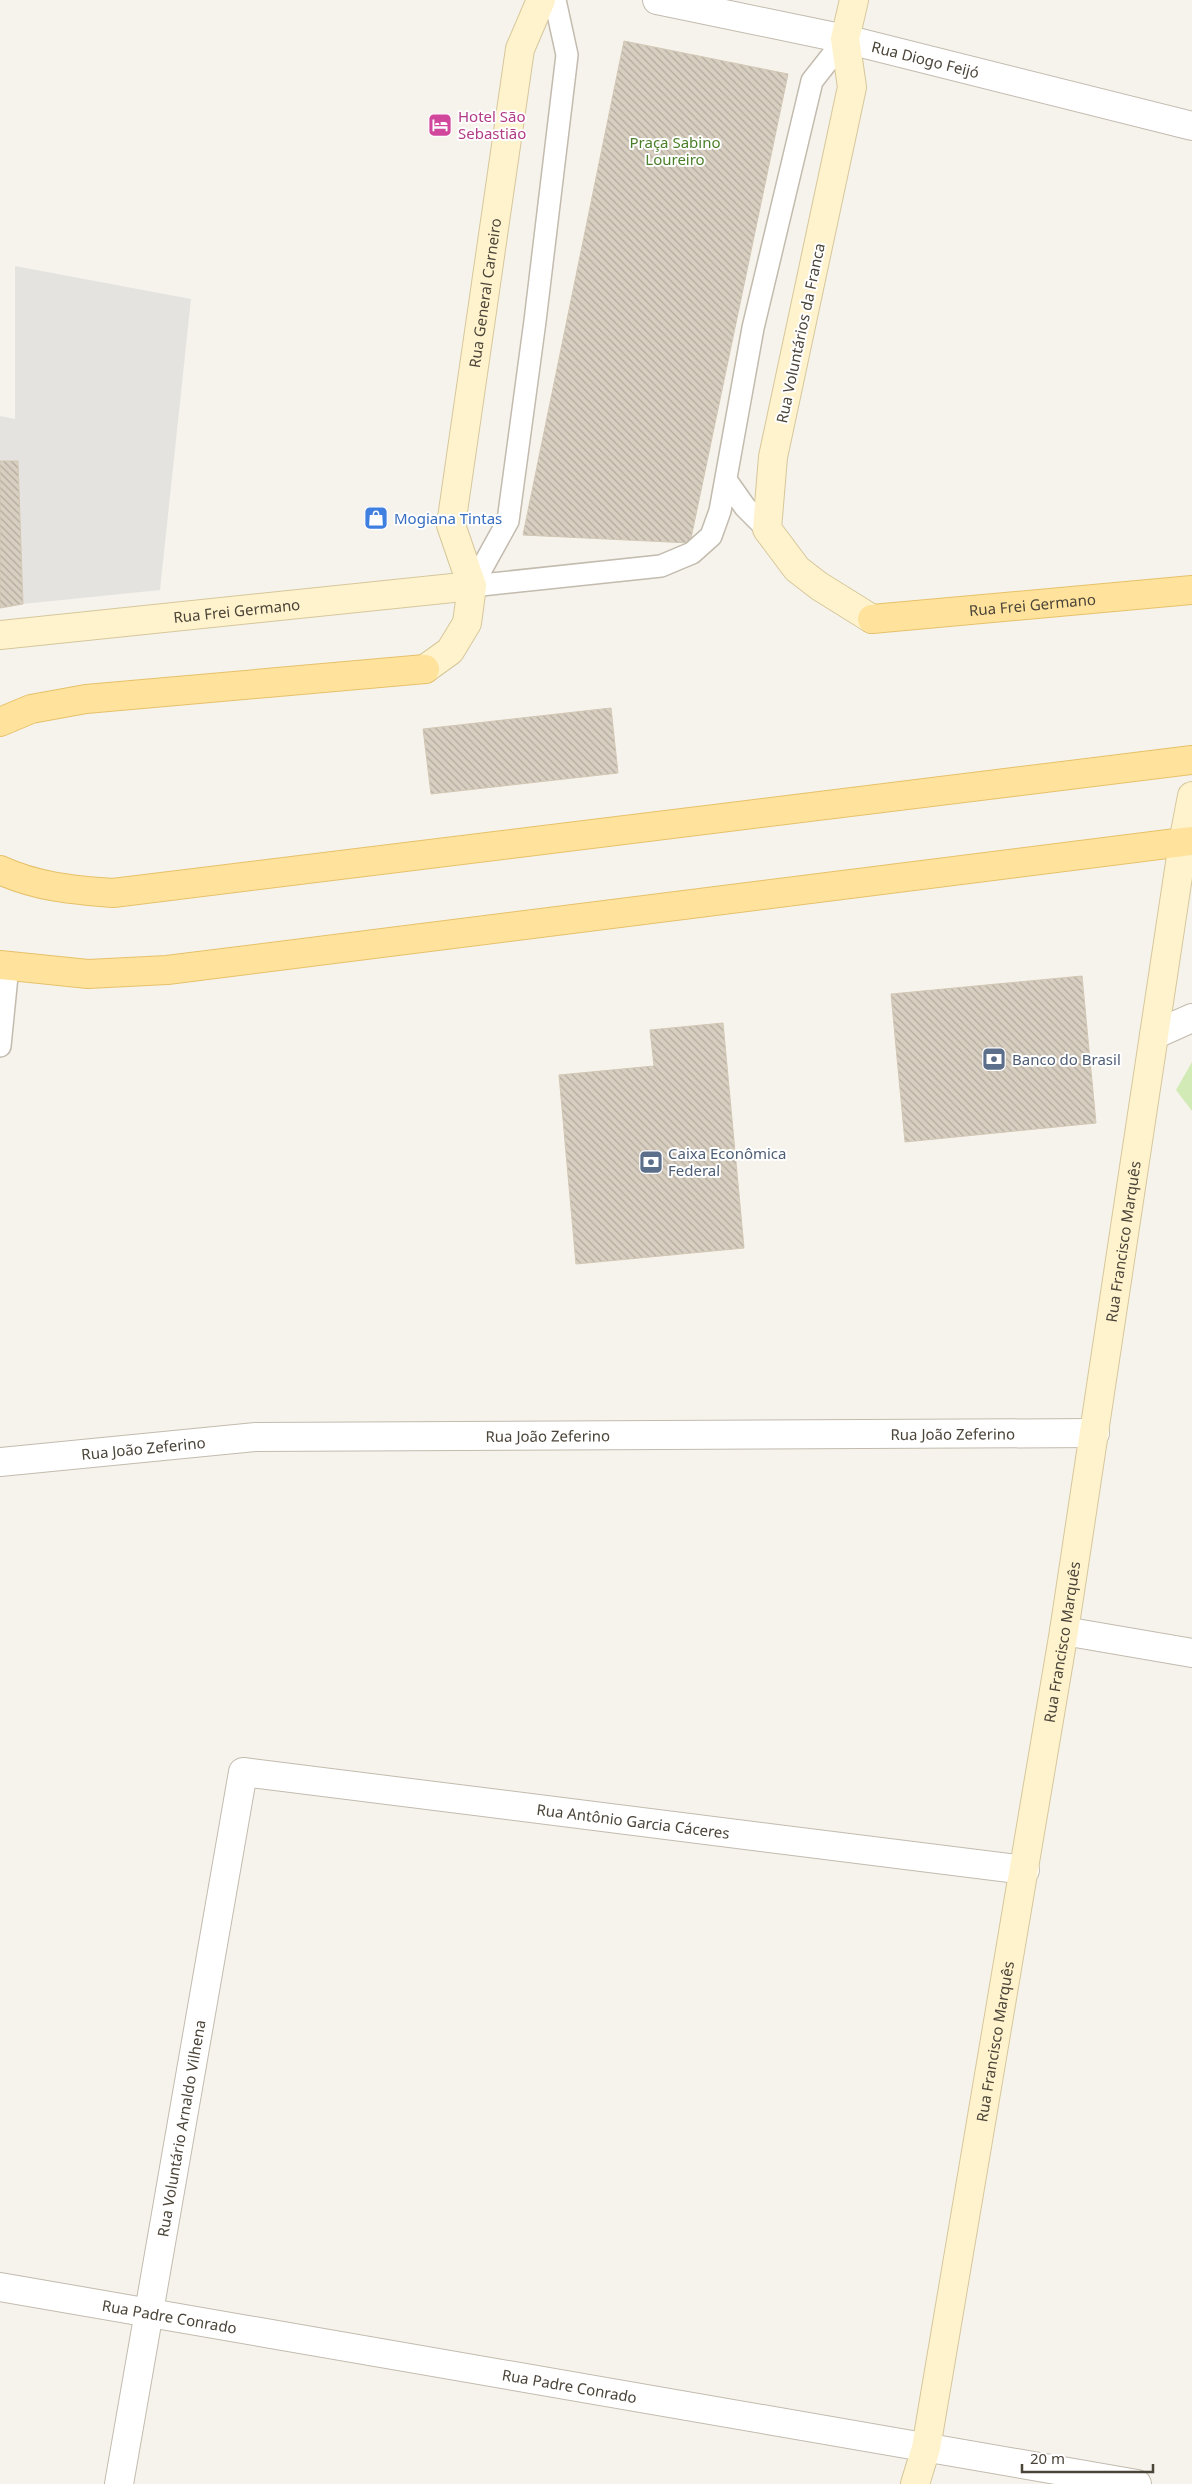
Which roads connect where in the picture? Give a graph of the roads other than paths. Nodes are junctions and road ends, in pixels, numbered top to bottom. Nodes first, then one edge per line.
1 (541, 0) edge
2 (555, 0) edge
3 (657, 0) edge
4 (854, 0) edge
5 (845, 39) junction
6 (1192, 126) edge
7 (726, 480) junction
8 (767, 529) junction
9 (472, 586) junction
10 (1192, 590) edge
11 (872, 618) joint
12 (0, 635) edge
13 (425, 669) joint
14 (0, 722) edge
15 (1192, 760) edge
16 (1192, 796) edge
17 (1188, 842) edge
18 (0, 870) edge
19 (4, 966) edge
20 (1192, 1018) edge
21 (1154, 1035) junction
22 (0, 1046) edge
23 (1095, 1433) junction
24 (0, 1462) edge
25 (1064, 1631) junction
26 (1192, 1653) edge
27 (243, 1772) joint
28 (1025, 1870) junction
29 (0, 2287) edge
30 (149, 2314) junction
31 (926, 2448) junction
32 (120, 2484) edge
33 (915, 2484) edge
34 (1137, 2484) edge

1 - 9 street, Rua General Carneiro
2 - 9 lane
3 - 5 street, Rua Diogo Feijó
4 - 5 street, Rua Voluntários da Franca
5 - 6 street, Rua Diogo Feijó
5 - 7 lane
5 - 8 street, Rua Voluntários da Franca
7 - 8 lane
7 - 9 lane
8 - 11 street
9 - 12 street, Rua Frei Germano
9 - 13 street
10 - 11 main road, Rua Frei Germano
13 - 14 main road
15 - 18 main road
16 - 17 street, Rua Francisco Marquês
17 - 19 main road
17 - 21 street, Rua Francisco Marquês
19 - 22 lane
20 - 21 street
21 - 23 street, Rua Francisco Marquês
23 - 24 street, Rua João Zeferino
23 - 25 street, Rua Francisco Marquês
25 - 26 street
25 - 28 street, Rua Francisco Marquês
27 - 28 street, Rua Antônio Garcia Cáceres
27 - 30 street, Rua Voluntário Arnaldo Vilhena
28 - 31 street, Rua Francisco Marquês
29 - 30 street, Rua Padre Conrado
30 - 31 street, Rua Padre Conrado
30 - 32 street, Rua Voluntário Arnaldo Vilhena
31 - 33 street, Rua Francisco Marquês
31 - 34 street, Rua Padre Conrado

